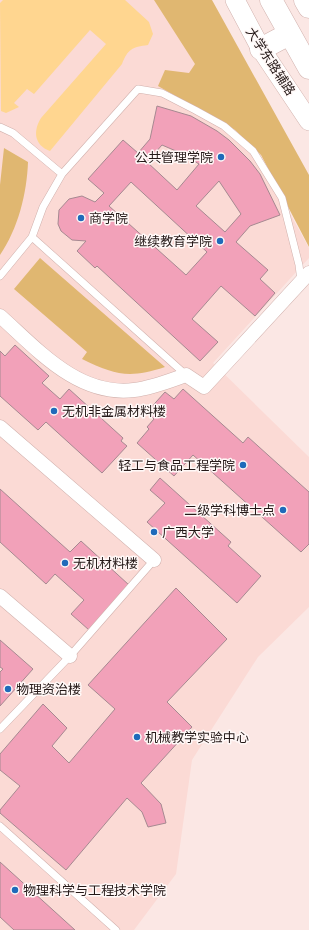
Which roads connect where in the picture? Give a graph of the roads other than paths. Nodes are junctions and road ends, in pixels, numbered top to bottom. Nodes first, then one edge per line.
1 (235, 0) edge
2 (271, 0) edge
3 (305, 0) edge
4 (309, 7) edge
5 (289, 34) junction
6 (261, 49) junction
7 (309, 68) edge
8 (309, 121) edge
9 (0, 127) edge
10 (62, 174) junction
11 (32, 237) junction
12 (0, 276) edge
13 (305, 278) edge
14 (0, 316) edge
15 (186, 375) junction
16 (0, 427) edge
17 (154, 560) joint
18 (0, 596) edge
19 (70, 656) junction
20 (0, 729) edge
21 (0, 826) edge
22 (116, 930) edge

1 - 6 street, 大学东路辅路
2 - 5 main road
3 - 4 main road
5 - 6 main road
5 - 7 main road
6 - 8 street, 大学东路辅路
9 - 10 lane
10 - 11 lane
10 - 13 lane
11 - 12 lane
11 - 15 lane
13 - 15 street
14 - 15 street
16 - 17 street
17 - 19 lane
18 - 19 street
19 - 20 lane
21 - 22 lane

